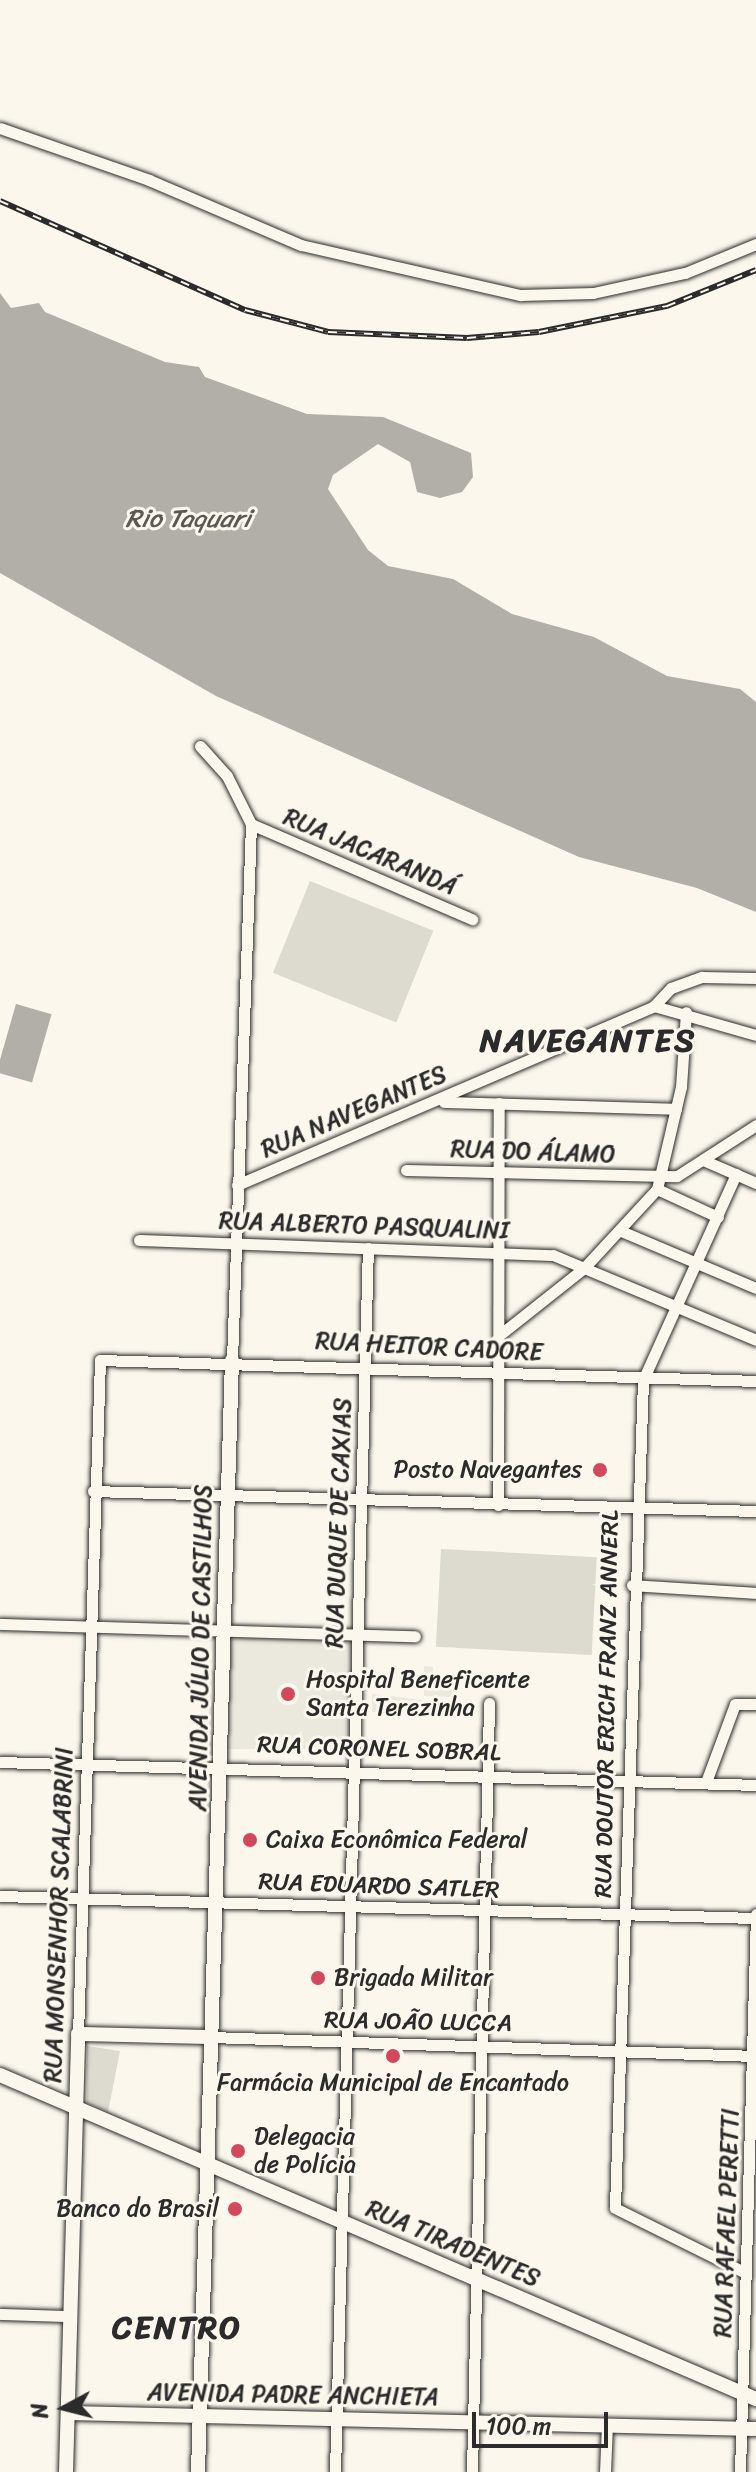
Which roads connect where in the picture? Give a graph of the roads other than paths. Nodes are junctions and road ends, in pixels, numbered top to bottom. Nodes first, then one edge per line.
1 (0, 128) edge
2 (756, 244) edge
3 (200, 746) dead end
4 (251, 824) junction
5 (472, 919) dead end
6 (756, 978) edge
7 (654, 1006) junction
8 (686, 1012) junction
9 (756, 1035) edge
10 (438, 1102) junction
11 (499, 1103) junction
12 (676, 1109) junction
13 (755, 1126) edge
14 (703, 1160) junction
15 (406, 1170) dead end
16 (500, 1174) junction
17 (736, 1174) junction
18 (658, 1183) junction
19 (756, 1183) edge
20 (237, 1185) junction
21 (718, 1217) junction
22 (621, 1231) junction
23 (139, 1240) dead end
24 (236, 1242) junction
25 (368, 1248) junction
26 (500, 1253) junction
27 (698, 1261) junction
28 (584, 1268) junction
29 (756, 1288) edge
30 (678, 1305) junction
31 (502, 1333) junction
32 (756, 1340) edge
33 (100, 1360) joint
34 (232, 1361) junction
35 (365, 1364) junction
36 (502, 1371) junction
37 (643, 1380) junction
38 (756, 1380) edge
39 (93, 1491) junction
40 (227, 1493) junction
41 (362, 1501) junction
42 (498, 1505) junction
43 (634, 1507) junction
44 (756, 1511) edge
45 (632, 1585) junction
46 (756, 1593) edge
47 (0, 1624) edge
48 (89, 1627) junction
49 (223, 1632) junction
50 (358, 1635) junction
51 (415, 1636) dead end
52 (489, 1703) dead end
53 (756, 1704) edge
54 (0, 1762) edge
55 (85, 1762) junction
56 (220, 1765) junction
57 (355, 1769) junction
58 (487, 1774) junction
59 (625, 1780) junction
60 (706, 1782) junction
61 (756, 1785) edge
62 (0, 1896) edge
63 (82, 1898) junction
64 (217, 1904) junction
65 (352, 1906) junction
66 (487, 1911) junction
67 (624, 1915) junction
68 (756, 1917) edge
69 (78, 2034) junction
70 (211, 2037) junction
71 (345, 2043) junction
72 (484, 2046) junction
73 (617, 2049) junction
74 (754, 2056) edge
75 (0, 2075) edge
76 (76, 2107) junction
77 (208, 2163) junction
78 (342, 2221) junction
79 (744, 2272) junction
80 (475, 2277) junction
81 (753, 2292) edge
82 (0, 2314) edge
83 (67, 2316) junction
84 (742, 2392) junction
85 (756, 2399) edge
86 (69, 2413) junction
87 (198, 2414) junction
88 (336, 2419) junction
89 (474, 2421) junction
90 (607, 2424) junction
91 (740, 2428) junction
92 (756, 2429) edge
93 (66, 2472) edge
94 (198, 2472) edge
95 (335, 2472) edge
96 (472, 2472) edge
97 (605, 2472) edge
98 (740, 2472) edge

1 - 2 street
3 - 4 street
4 - 5 street, RUA JACARANDÁ
4 - 20 street, AVENIDA JÚLIO DE CASTILHOS
6 - 7 street, RUA NAVEGANTES
7 - 8 street
7 - 10 street, RUA NAVEGANTES
8 - 9 street
8 - 12 street
10 - 11 street
10 - 20 street, RUA NAVEGANTES
11 - 12 street
11 - 16 street
12 - 18 street
13 - 14 street
14 - 17 street
14 - 18 street
15 - 16 street, RUA DO ÁLAMO
16 - 18 street, RUA DO ÁLAMO
16 - 26 street
17 - 19 street
17 - 21 street, RUA DOUTOR ERICH FRANZ ANNERL
18 - 21 street
18 - 22 street
20 - 24 street, AVENIDA JÚLIO DE CASTILHOS
21 - 27 street, RUA DOUTOR ERICH FRANZ ANNERL
22 - 27 street
22 - 28 street
23 - 24 street, RUA ALBERTO PASQUALINI
24 - 25 street, RUA ALBERTO PASQUALINI
24 - 34 street, AVENIDA JÚLIO DE CASTILHOS
25 - 26 street, RUA ALBERTO PASQUALINI
25 - 35 street, RUA DUQUE DE CAXIAS
26 - 28 street, RUA ALBERTO PASQUALINI
26 - 31 street
27 - 29 street
27 - 30 street, RUA DOUTOR ERICH FRANZ ANNERL
28 - 30 street, RUA ALBERTO PASQUALINI
28 - 31 street
30 - 32 street, RUA ALBERTO PASQUALINI
30 - 37 street, RUA DOUTOR ERICH FRANZ ANNERL
31 - 36 street
33 - 34 street, RUA HEITOR CADORE
33 - 39 street, RUA MONSENHOR SCALABRINI
34 - 35 street, RUA HEITOR CADORE
34 - 40 street, AVENIDA JÚLIO DE CASTILHOS
35 - 36 street, RUA HEITOR CADORE
35 - 41 street, RUA DUQUE DE CAXIAS
36 - 37 street, RUA HEITOR CADORE
36 - 42 street
37 - 38 street, RUA HEITOR CADORE
37 - 43 street, RUA DOUTOR ERICH FRANZ ANNERL
39 - 40 street
39 - 48 street, RUA MONSENHOR SCALABRINI
40 - 41 street
40 - 49 street, AVENIDA JÚLIO DE CASTILHOS
41 - 42 street
41 - 50 street, RUA DUQUE DE CAXIAS
42 - 43 street
43 - 44 street
43 - 45 street, RUA DOUTOR ERICH FRANZ ANNERL
45 - 46 street
45 - 59 street, RUA DOUTOR ERICH FRANZ ANNERL
47 - 48 street
48 - 49 street
48 - 55 street, RUA MONSENHOR SCALABRINI
49 - 50 street
49 - 56 street, AVENIDA JÚLIO DE CASTILHOS
50 - 51 street
50 - 57 street, RUA DUQUE DE CAXIAS
52 - 58 street
53 - 60 street
54 - 55 street, RUA CORONEL SOBRAL
55 - 56 street, RUA CORONEL SOBRAL
55 - 63 street, RUA MONSENHOR SCALABRINI
56 - 57 street, RUA CORONEL SOBRAL
56 - 64 street, AVENIDA JÚLIO DE CASTILHOS
57 - 58 street, RUA CORONEL SOBRAL
57 - 65 street, RUA DUQUE DE CAXIAS
58 - 59 street, RUA CORONEL SOBRAL
58 - 66 street
59 - 60 street, RUA CORONEL SOBRAL
59 - 67 street, RUA DOUTOR ERICH FRANZ ANNERL
60 - 61 street, RUA CORONEL SOBRAL
62 - 63 street, RUA EDUARDO SATLER
63 - 64 street, RUA EDUARDO SATLER
63 - 69 street, RUA MONSENHOR SCALABRINI
64 - 65 street, RUA EDUARDO SATLER
64 - 70 street, AVENIDA JÚLIO DE CASTILHOS
65 - 66 street, RUA EDUARDO SATLER
65 - 71 street, RUA DUQUE DE CAXIAS
66 - 67 street, RUA EDUARDO SATLER
66 - 72 street
67 - 68 street, RUA EDUARDO SATLER
67 - 73 street, RUA DOUTOR ERICH FRANZ ANNERL
68 - 74 street, RUA RAFAEL PERETTI
69 - 70 street, RUA JOÃO LUCCA
69 - 76 street, RUA MONSENHOR SCALABRINI
70 - 71 street, RUA JOÃO LUCCA
70 - 77 street, AVENIDA JÚLIO DE CASTILHOS
71 - 72 street, RUA JOÃO LUCCA
71 - 78 street, RUA DUQUE DE CAXIAS
72 - 73 street, RUA JOÃO LUCCA
72 - 80 street
73 - 74 street, RUA JOÃO LUCCA
73 - 79 street, RUA DOUTOR ERICH FRANZ ANNERL
74 - 79 street, RUA RAFAEL PERETTI
75 - 76 street, RUA TIRADENTES
76 - 77 street, RUA TIRADENTES
76 - 83 street, RUA MONSENHOR SCALABRINI
77 - 78 street, RUA TIRADENTES
77 - 87 street, AVENIDA JÚLIO DE CASTILHOS
78 - 80 street, RUA TIRADENTES
78 - 88 street, RUA DUQUE DE CAXIAS
79 - 81 street, RUA RAFAEL PERETTI
80 - 84 street, RUA TIRADENTES
80 - 89 street
81 - 84 street, RUA RAFAEL PERETTI
82 - 83 street
83 - 86 street, RUA MONSENHOR SCALABRINI
84 - 85 street, RUA TIRADENTES
84 - 91 street, RUA RAFAEL PERETTI
86 - 87 street, AVENIDA PADRE ANCHIETA
86 - 93 street, RUA MONSENHOR SCALABRINI
87 - 88 street, AVENIDA PADRE ANCHIETA
87 - 94 street, AVENIDA JÚLIO DE CASTILHOS
88 - 89 street, AVENIDA PADRE ANCHIETA
88 - 95 street, RUA DUQUE DE CAXIAS
89 - 90 street, AVENIDA PADRE ANCHIETA
89 - 96 street
90 - 91 street, AVENIDA PADRE ANCHIETA
90 - 97 street
91 - 92 street, AVENIDA PADRE ANCHIETA
91 - 98 street

